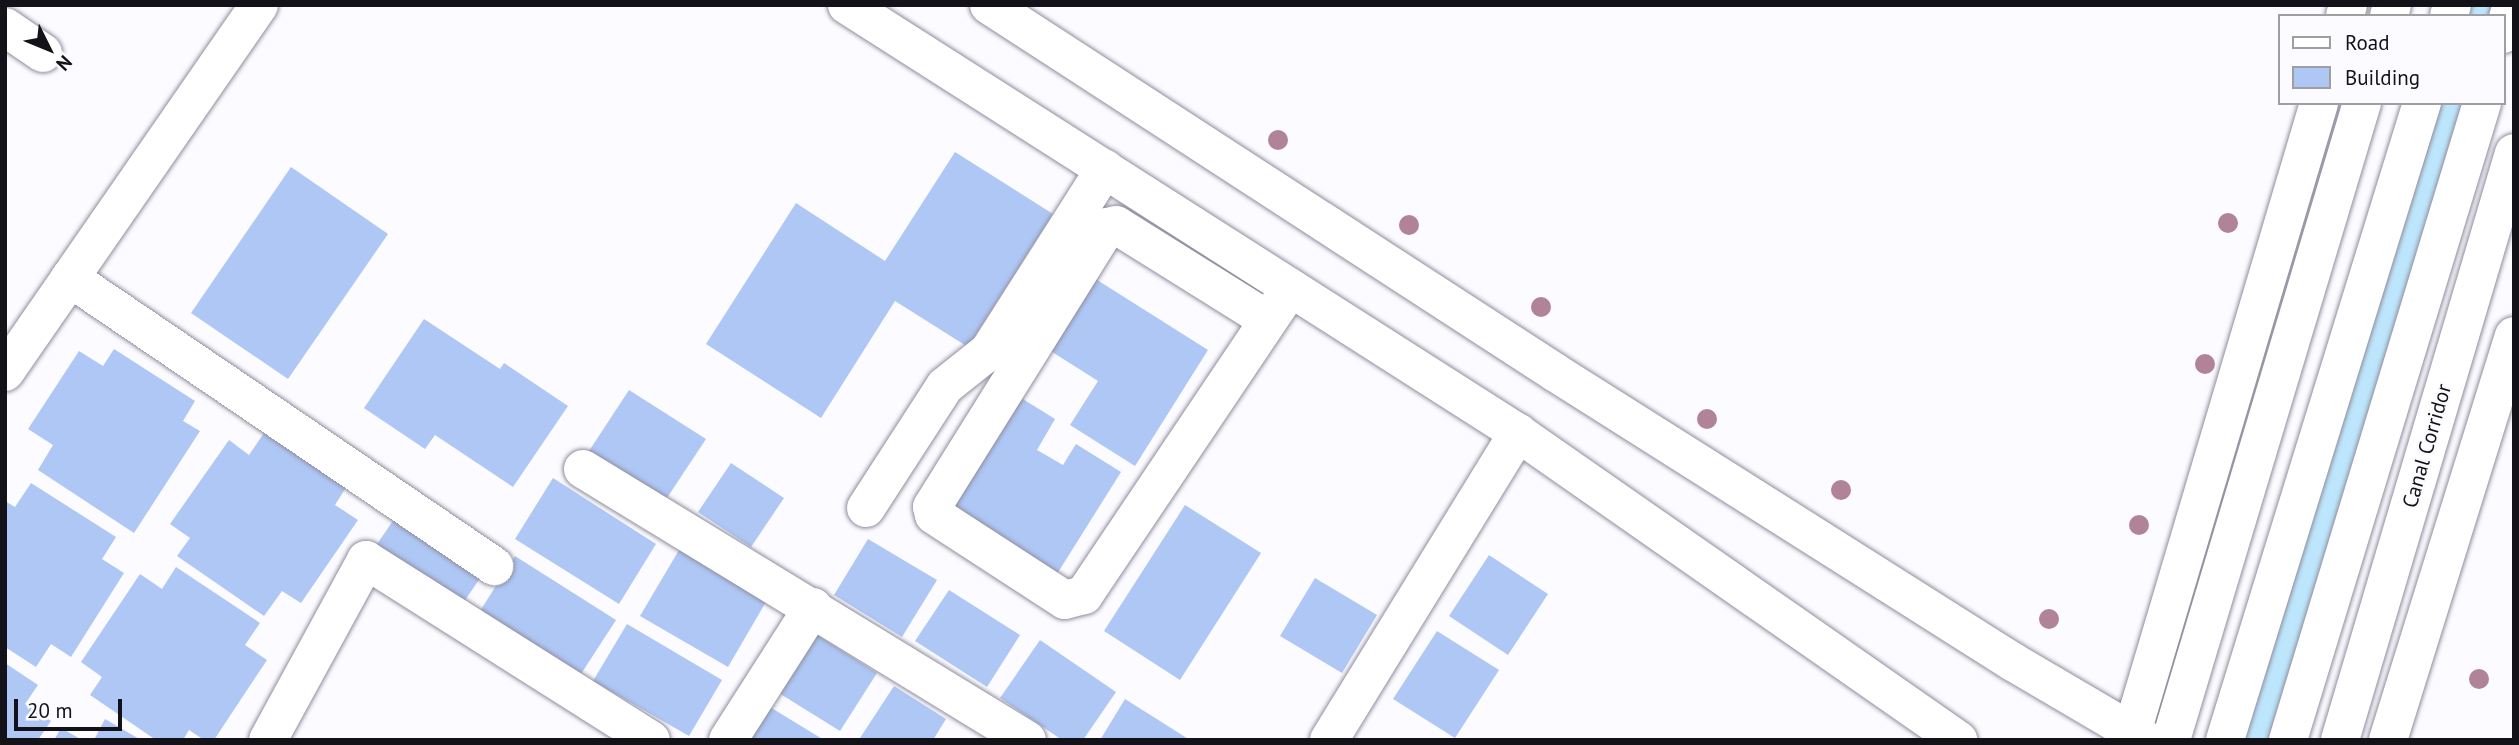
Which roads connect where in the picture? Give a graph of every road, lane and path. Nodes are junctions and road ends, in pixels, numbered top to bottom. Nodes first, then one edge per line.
1 (259, 5) edge
2 (847, 5) edge
3 (989, 5) edge
4 (2512, 5) edge
5 (5, 27) edge
6 (2505, 28) edge
7 (44, 53) dead end
8 (2318, 105) edge
9 (2361, 105) edge
10 (2421, 105) edge
11 (2481, 105) edge
12 (2514, 153) edge
13 (1105, 169) junction
14 (70, 278) junction
15 (1290, 288) junction
16 (1268, 320) junction
17 (18, 328) edge
18 (2514, 336) edge
19 (5, 372) edge
20 (1518, 433) junction
21 (583, 469) dead end
22 (866, 508) dead end
23 (495, 566) dead end
24 (813, 607) junction
25 (2139, 736) edge
26 (268, 740) edge
27 (651, 740) edge
28 (728, 740) edge
29 (1027, 740) edge
30 (1329, 740) edge
31 (1958, 740) edge
32 (2171, 740) edge
33 (2225, 740) edge
34 (2288, 740) edge
35 (2340, 740) edge
36 (2388, 740) edge

1 - 14 street
2 - 13 street
3 - 25 street
4 - 6 street
5 - 7 street
8 - 25 street
9 - 32 street
10 - 33 street
11 - 34 street
12 - 35 street, Canal Corridor
13 - 15 street
13 - 22 street
14 - 17 street
14 - 23 street
15 - 16 street
15 - 20 street
16 - 16 street
17 - 19 street
18 - 36 street
20 - 30 street
20 - 31 street
21 - 24 street
24 - 28 street
24 - 29 street
26 - 27 street

